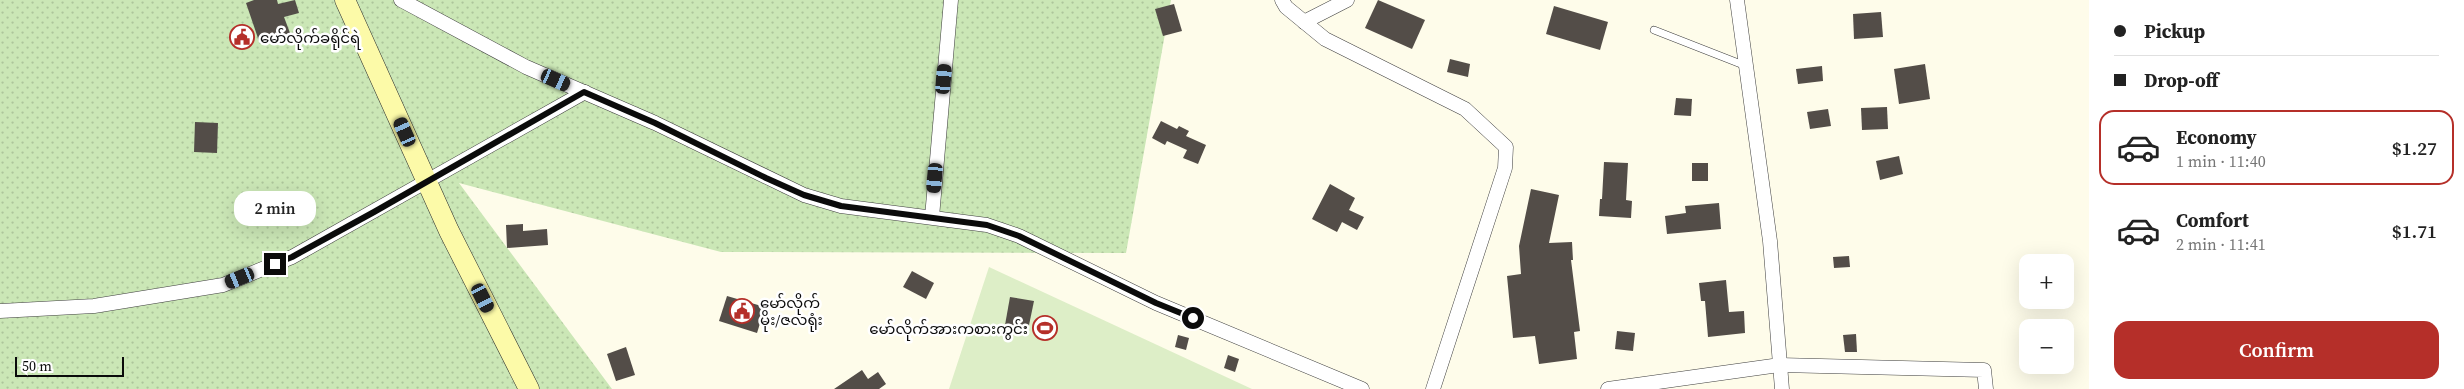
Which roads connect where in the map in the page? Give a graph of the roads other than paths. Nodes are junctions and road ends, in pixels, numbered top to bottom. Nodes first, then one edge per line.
1 (345, 0) edge
2 (401, 0) edge
3 (951, 0) edge
4 (1282, 0) edge
5 (1347, 0) edge
6 (1737, 0) edge
7 (1304, 22) junction
8 (1654, 30) dead end
9 (1746, 66) junction
10 (584, 92) junction
11 (427, 182) junction
12 (932, 217) junction
13 (0, 311) edge
14 (1780, 364) junction
15 (529, 389) edge
16 (1362, 389) edge
17 (1432, 389) edge
18 (1608, 389) edge
19 (1782, 389) edge
20 (1986, 389) edge

1 - 11 main road
2 - 10 street
3 - 12 street
4 - 7 street
5 - 7 street
6 - 9 street
7 - 17 street
8 - 9 lane
9 - 14 street
10 - 11 street
10 - 12 street
11 - 13 street
11 - 15 main road
12 - 16 street
14 - 18 street
14 - 19 street
14 - 20 street

